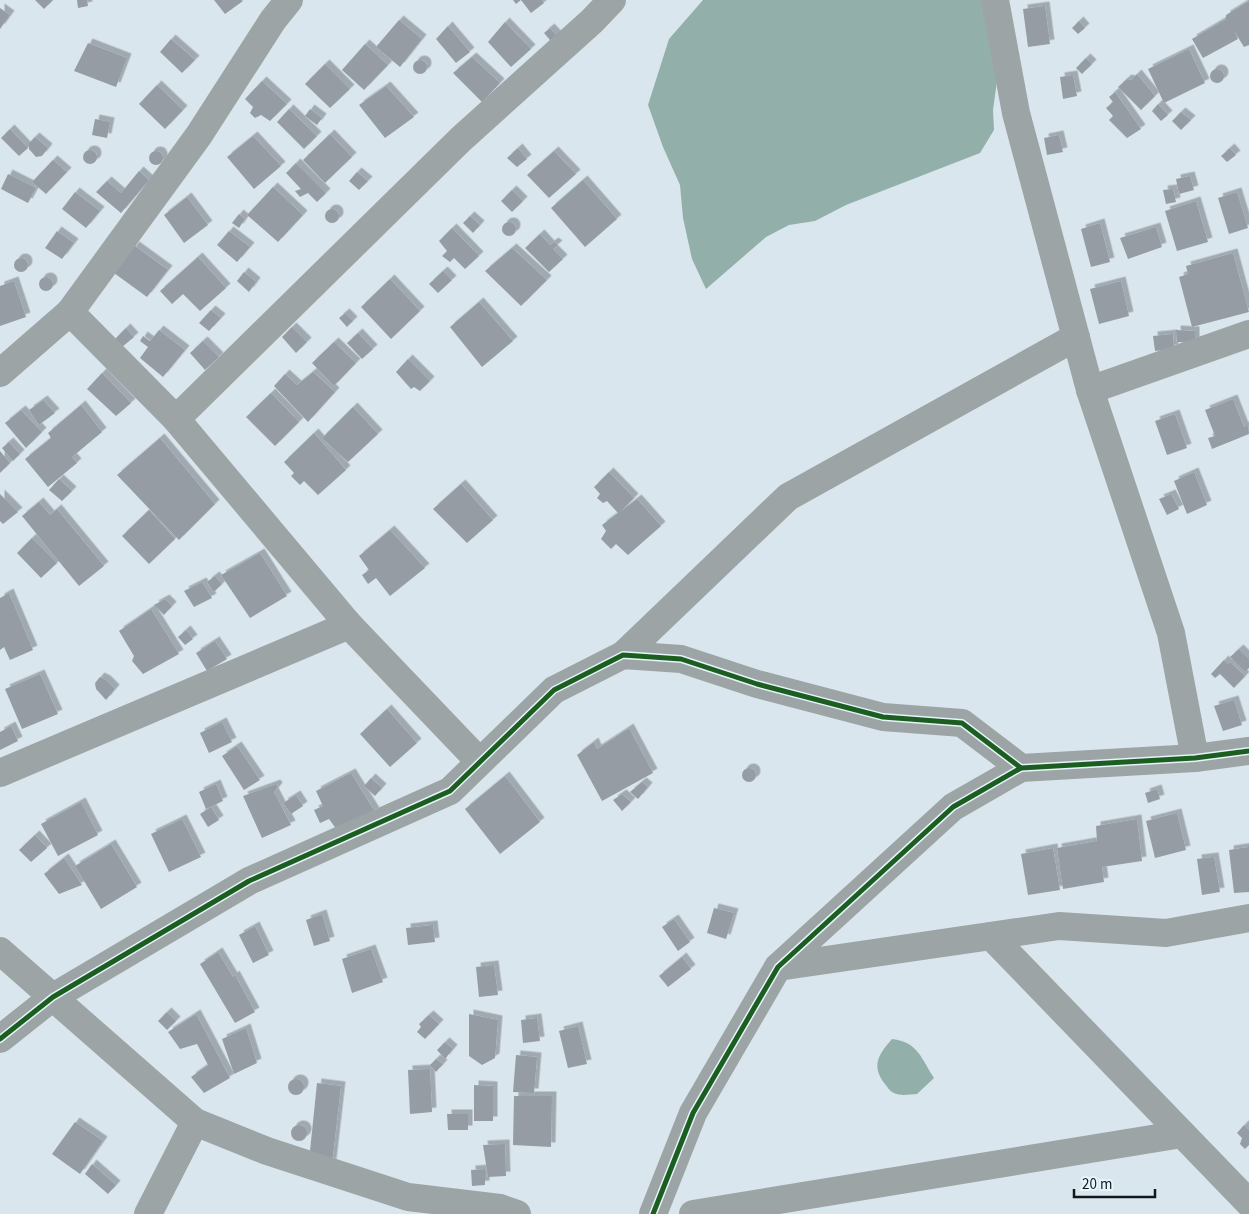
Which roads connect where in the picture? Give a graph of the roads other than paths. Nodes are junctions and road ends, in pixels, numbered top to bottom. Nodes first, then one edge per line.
1 (289, 0) edge
2 (612, 0) edge
3 (996, 0) edge
4 (70, 312) junction
5 (1249, 334) edge
6 (1076, 337) junction
7 (0, 373) edge
8 (1090, 390) junction
9 (176, 419) junction
10 (349, 625) junction
11 (623, 655) junction
12 (1249, 752) edge
13 (1195, 758) junction
14 (479, 761) junction
15 (1021, 768) junction
16 (0, 773) edge
17 (1249, 918) edge
18 (990, 936) junction
19 (0, 952) edge
20 (778, 966) junction
21 (53, 997) junction
22 (0, 1039) edge
23 (195, 1122) junction
24 (1182, 1134) junction
25 (1249, 1203) edge
26 (402, 1206) edge
27 (148, 1214) edge
28 (517, 1214) edge
29 (653, 1214) edge
30 (693, 1214) edge

1 - 4 street
2 - 9 street
3 - 6 street
4 - 7 street
4 - 9 street
5 - 8 street
6 - 8 street
6 - 11 street
8 - 13 street
9 - 10 street
10 - 14 street
10 - 16 street
11 - 14 street
11 - 15 street
12 - 13 street
13 - 15 street
14 - 21 street
15 - 20 street
17 - 18 street
18 - 20 street
18 - 24 street
19 - 21 street
20 - 29 street
21 - 22 street
21 - 23 street
23 - 26 street
23 - 27 street
24 - 25 street
24 - 30 street
26 - 28 street

